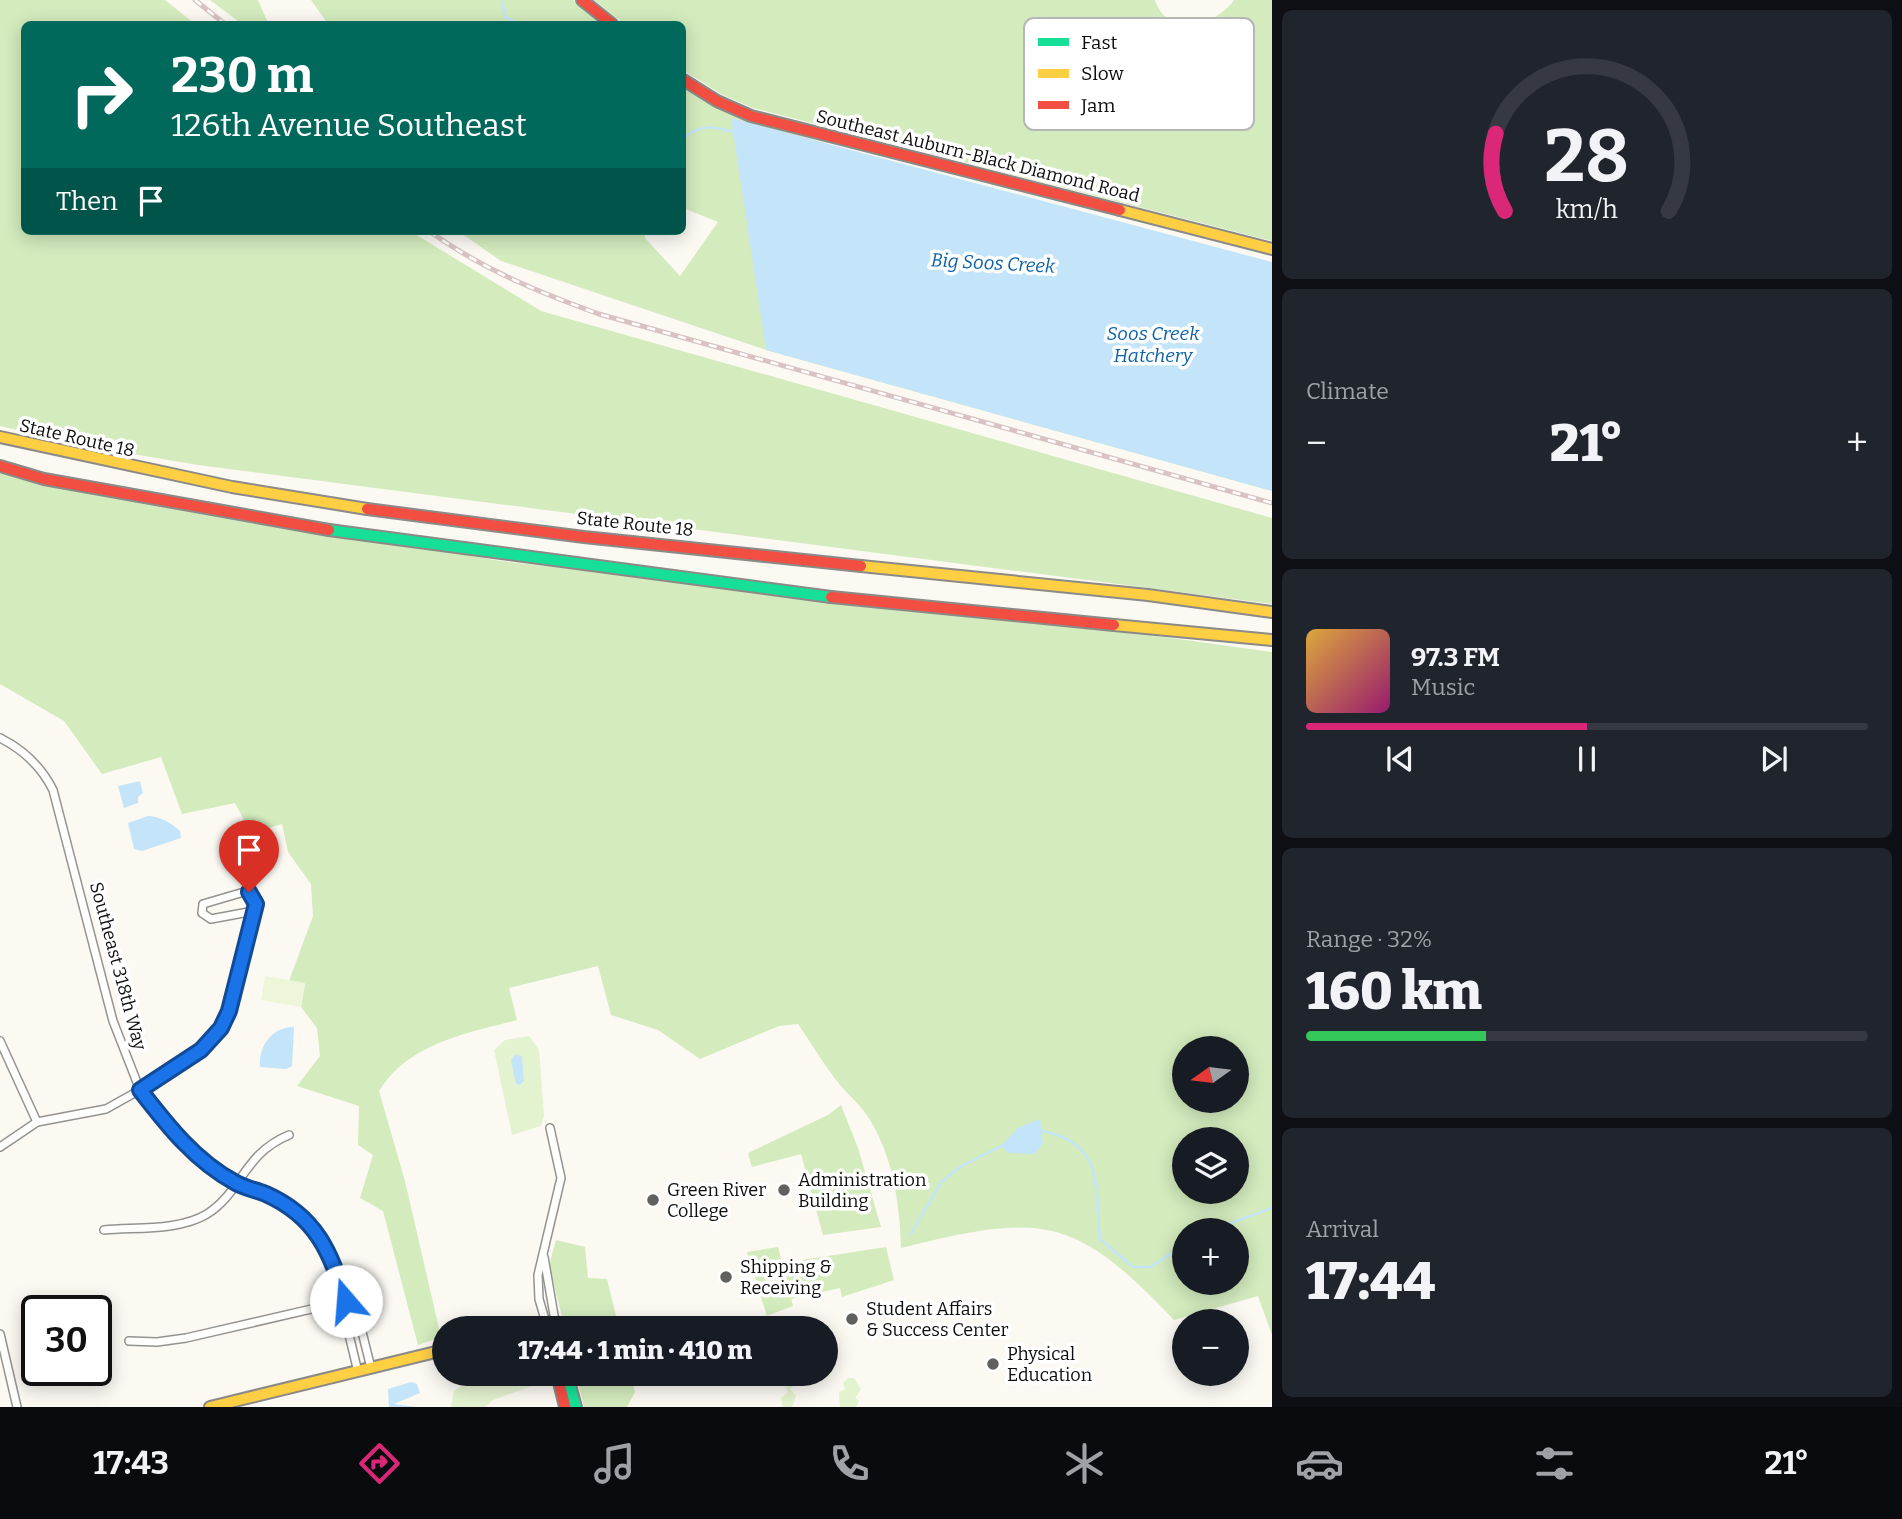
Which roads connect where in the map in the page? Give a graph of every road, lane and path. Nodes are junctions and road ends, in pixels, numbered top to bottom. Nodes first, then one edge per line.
1 (582, 0) edge
2 (608, 21) edge
3 (686, 82) edge
4 (1272, 248) edge
5 (0, 437) edge
6 (0, 466) edge
7 (1272, 612) edge
8 (1272, 640) edge
9 (0, 738) edge
10 (254, 911) junction
11 (0, 1041) edge
12 (140, 1090) junction
13 (37, 1122) junction
14 (550, 1128) dead end
15 (289, 1135) dead end
16 (0, 1147) edge
17 (236, 1183) junction
18 (104, 1230) dead end
19 (544, 1253) junction
20 (346, 1301) junction
21 (548, 1316) edge
22 (550, 1316) edge
23 (0, 1334) edge
24 (129, 1341) dead end
25 (432, 1353) edge
26 (371, 1368) junction
27 (358, 1372) junction
28 (560, 1386) edge
29 (570, 1386) edge
30 (17, 1407) edge
31 (210, 1407) edge
32 (565, 1407) edge
33 (576, 1407) edge

1 - 2 main road
3 - 4 main road, Southeast Auburn-Black Diamond Road
5 - 7 main road, State Route 18
6 - 8 main road
9 - 12 street, Southeast 318th Way
10 - 10 street
10 - 12 street
11 - 13 street
12 - 13 street
12 - 17 street, Southeast 318th Way
13 - 16 street
14 - 19 street
15 - 17 street
17 - 18 street
17 - 20 street, Southeast 318th Way
19 - 21 street
19 - 22 street
20 - 24 street
20 - 26 street, Southeast 318th Way
20 - 27 street, Southeast 318th Way
23 - 30 street
25 - 26 main road
26 - 27 main road
27 - 31 main road
28 - 32 main road
29 - 33 main road

